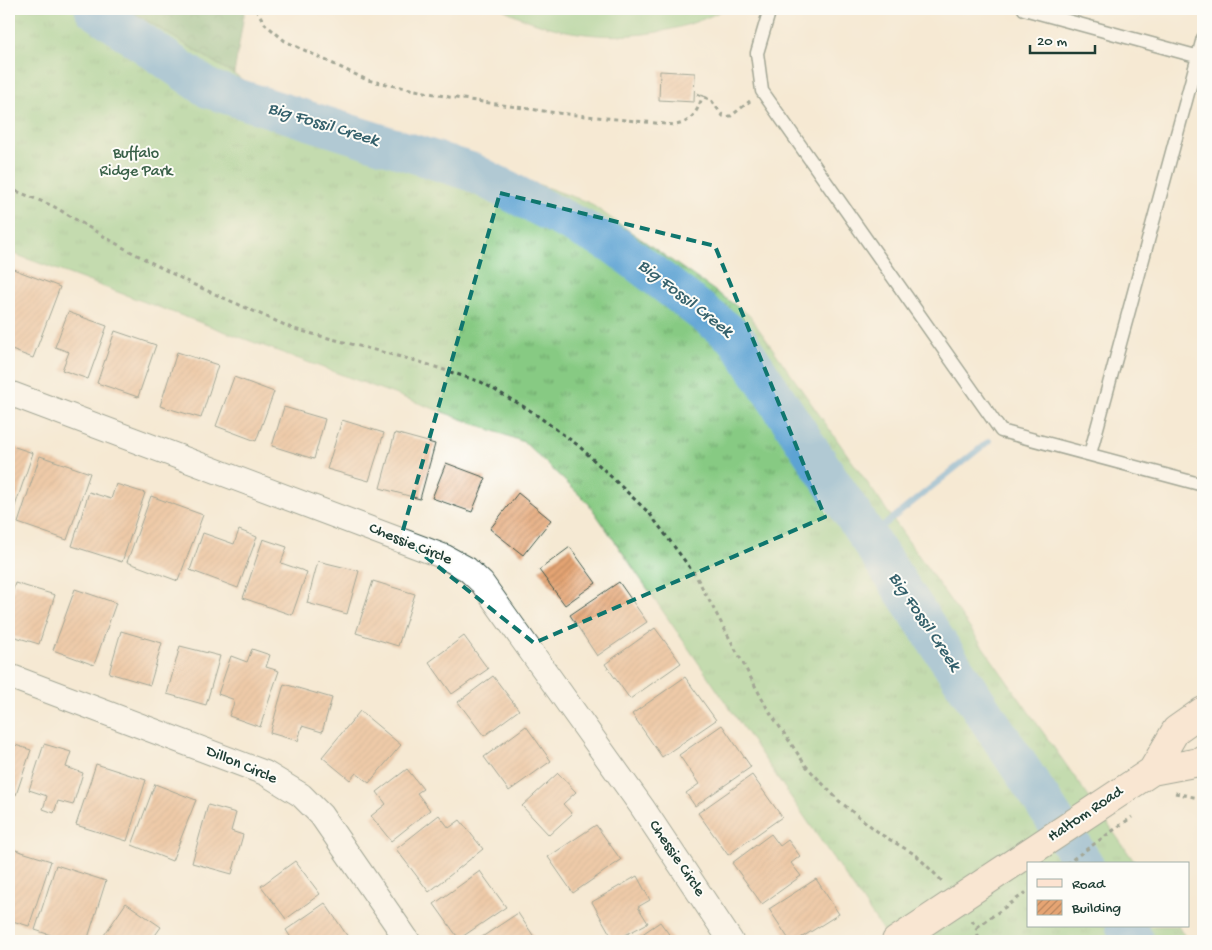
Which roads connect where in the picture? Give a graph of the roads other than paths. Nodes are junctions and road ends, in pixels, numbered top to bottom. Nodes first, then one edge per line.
1 (770, 9) edge
2 (1024, 9) edge
3 (1203, 38) edge
4 (1201, 57) edge
5 (9, 393) edge
6 (1090, 454) junction
7 (1200, 485) edge
8 (9, 676) edge
9 (1203, 711) edge
10 (1203, 759) edge
11 (1159, 781) junction
12 (408, 941) edge
13 (731, 941) edge
14 (896, 941) edge

1 - 6 lane
2 - 4 lane
3 - 4 lane
4 - 6 lane
5 - 13 street, Chessie Circle
6 - 7 lane
8 - 12 street, Dillon Circle
9 - 11 main road, Haltom Road
10 - 11 main road, Haltom Road
11 - 14 main road, Haltom Road

